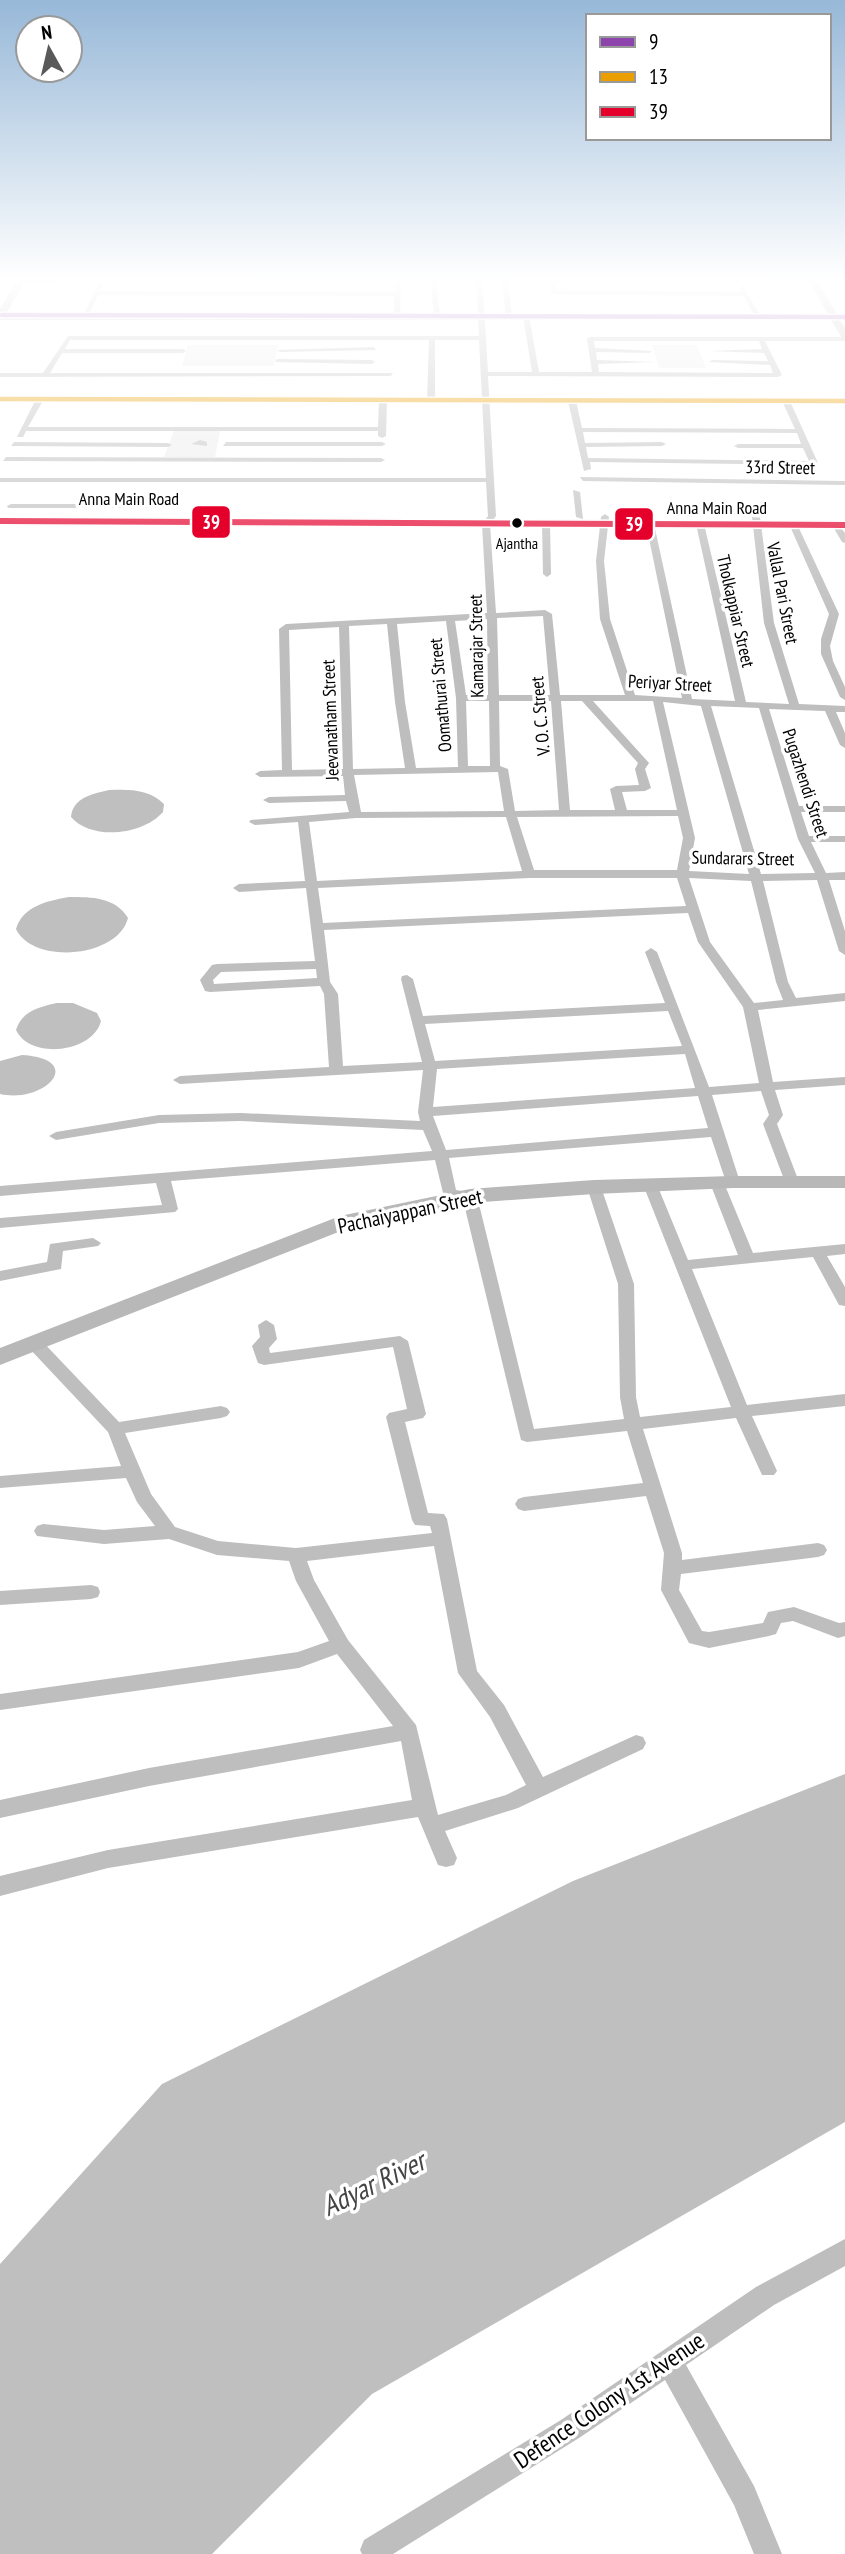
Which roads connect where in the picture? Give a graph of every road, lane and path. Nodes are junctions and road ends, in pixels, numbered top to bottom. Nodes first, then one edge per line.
1 (431, 395) edge
2 (486, 395) edge
3 (0, 399) edge
4 (40, 400) junction
5 (383, 400) junction
6 (431, 400) junction
7 (486, 400) junction
8 (572, 401) junction
9 (786, 401) junction
10 (845, 401) edge
11 (24, 429) junction
12 (383, 429) junction
13 (577, 430) junction
14 (800, 431) junction
15 (14, 444) junction
16 (226, 444) dead end
17 (382, 444) junction
18 (582, 444) junction
19 (662, 444) dead end
20 (168, 445) dead end
21 (198, 446) dead end
22 (738, 446) dead end
23 (806, 446) junction
24 (6, 459) junction
25 (193, 460) junction
26 (381, 460) junction
27 (585, 460) junction
28 (0, 470) edge
29 (379, 479) junction
30 (0, 480) edge
31 (491, 480) junction
32 (845, 483) edge
33 (576, 492) dead end
34 (10, 506) dead end
35 (170, 506) dead end
36 (73, 511) junction
37 (0, 515) edge
38 (580, 517) junction
39 (489, 520) junction
40 (604, 520) junction
41 (0, 521) edge
42 (756, 521) junction
43 (842, 522) edge
44 (546, 524) junction
45 (650, 524) junction
46 (700, 524) junction
47 (793, 524) junction
48 (845, 540) edge
49 (547, 574) dead end
50 (492, 616) junction
51 (450, 619) junction
52 (392, 622) junction
53 (344, 624) junction
54 (845, 696) edge
55 (461, 698) junction
56 (631, 698) junction
57 (657, 698) junction
58 (492, 699) junction
59 (557, 699) junction
60 (586, 699) junction
61 (688, 702) junction
62 (705, 704) junction
63 (741, 704) junction
64 (763, 705) junction
65 (795, 706) junction
66 (829, 708) junction
67 (845, 709) edge
68 (845, 745) edge
69 (495, 768) junction
70 (463, 769) junction
71 (348, 771) junction
72 (411, 771) junction
73 (287, 773) junction
74 (261, 774) dead end
75 (351, 798) junction
76 (269, 800) dead end
77 (797, 809) junction
78 (845, 809) edge
79 (510, 812) junction
80 (684, 813) junction
81 (565, 814) junction
82 (622, 814) junction
83 (356, 815) junction
84 (303, 819) junction
85 (256, 821) dead end
86 (804, 839) junction
87 (845, 839) edge
88 (529, 874) junction
89 (682, 874) junction
90 (822, 876) junction
91 (845, 876) edge
92 (755, 878) junction
93 (310, 885) junction
94 (239, 888) dead end
95 (695, 909) junction
96 (840, 913) edge
97 (317, 928) junction
98 (845, 949) edge
99 (651, 951) dead end
100 (321, 965) junction
101 (407, 979) dead end
102 (324, 982) junction
103 (845, 997) edge
104 (791, 1003) junction
105 (672, 1007) junction
106 (750, 1007) junction
107 (419, 1020) junction
108 (690, 1051) junction
109 (430, 1066) junction
110 (336, 1070) junction
111 (180, 1080) dead end
112 (845, 1081) edge
113 (767, 1088) junction
114 (704, 1092) junction
115 (426, 1119) junction
116 (716, 1132) junction
117 (56, 1136) dead end
118 (442, 1154) junction
119 (163, 1179) junction
120 (792, 1182) junction
121 (845, 1182) edge
122 (725, 1183) junction
123 (651, 1186) junction
124 (594, 1187) junction
125 (0, 1191) edge
126 (470, 1196) junction
127 (0, 1223) edge
128 (93, 1243) dead end
129 (845, 1249) edge
130 (817, 1251) junction
131 (747, 1258) junction
132 (685, 1265) junction
133 (0, 1276) edge
134 (845, 1301) edge
135 (266, 1325) dead end
136 (34, 1343) junction
137 (0, 1357) edge
138 (845, 1401) edge
139 (221, 1412) dead end
140 (741, 1414) junction
141 (633, 1423) junction
142 (116, 1429) junction
143 (132, 1471) junction
144 (768, 1471) dead end
145 (0, 1482) edge
146 (655, 1488) junction
147 (524, 1504) dead end
148 (43, 1531) dead end
149 (169, 1532) junction
150 (443, 1538) junction
151 (818, 1550) dead end
152 (296, 1555) junction
153 (674, 1568) junction
154 (91, 1592) dead end
155 (0, 1598) edge
156 (845, 1629) edge
157 (341, 1645) junction
158 (0, 1702) edge
159 (409, 1731) junction
160 (636, 1743) dead end
161 (539, 1789) junction
162 (0, 1809) edge
163 (429, 1816) junction
164 (446, 1858) dead end
165 (0, 1886) edge
166 (845, 2252) edge
167 (669, 2361) junction
168 (374, 2550) dead end
169 (768, 2554) edge

1 - 6 street
2 - 7 street, Kamarajar Street
3 - 4 main road
4 - 5 main road
4 - 11 street
5 - 6 main road
5 - 12 street
6 - 7 main road
7 - 8 main road
7 - 31 street, Kamarajar Street
8 - 9 main road
8 - 13 street
9 - 10 main road
9 - 14 street
11 - 12 street
11 - 15 street
12 - 17 street
13 - 14 street
13 - 18 street
14 - 23 street
15 - 20 street
15 - 24 street
16 - 17 street
17 - 26 street
18 - 19 street
18 - 27 street
21 - 25 street
22 - 23 street
23 - 27 street
24 - 25 street
24 - 28 street
25 - 26 street
26 - 29 street
27 - 32 street, 33rd Street
29 - 30 street
29 - 31 street
31 - 39 street, Kamarajar Street
33 - 38 street
34 - 36 street
35 - 36 street
36 - 37 main road, Anna Main Road
36 - 39 main road, Anna Main Road
38 - 39 main road, Anna Main Road
38 - 40 main road, Anna Main Road
39 - 41 main road, Anna Main Road
39 - 44 main road, Anna Main Road
39 - 50 street, Kamarajar Street
40 - 42 main road, Anna Main Road
40 - 44 main road, Anna Main Road
40 - 45 main road, Anna Main Road
40 - 56 street
42 - 43 main road, Anna Main Road
42 - 46 main road, Anna Main Road
42 - 47 main road, Anna Main Road
42 - 65 street, Vallal Pari Street
43 - 47 main road, Anna Main Road
43 - 48 street
44 - 49 street
45 - 46 main road, Anna Main Road
45 - 61 street
46 - 63 street, Tholkappiar Street
47 - 54 street
50 - 51 street
50 - 58 street, Kamarajar Street
50 - 59 street, V. O. C. Street
51 - 52 street
51 - 55 street, Oomathurai Street
52 - 53 street
52 - 72 street
53 - 71 street, Jeevanatham Street
53 - 73 street
55 - 58 street, Periyar Street
55 - 70 street, Oomathurai Street
56 - 57 street, Periyar Street
56 - 60 street, Periyar Street
57 - 61 street, Periyar Street
57 - 80 street
58 - 59 street, Periyar Street
58 - 69 street, Kamarajar Street
59 - 60 street, Periyar Street
59 - 81 street, V. O. C. Street
60 - 82 street
61 - 62 street, Periyar Street
62 - 63 street, Periyar Street
62 - 92 street
63 - 64 street, Periyar Street
64 - 65 street, Periyar Street
64 - 77 street, Pugazhendi Street
65 - 66 street, Periyar Street
66 - 67 street, Periyar Street
66 - 68 street
69 - 70 street
69 - 79 street
70 - 72 street
71 - 72 street
71 - 73 street
71 - 75 street, Jeevanatham Street
73 - 74 street
75 - 76 street
75 - 83 street, Jeevanatham Street
77 - 78 street
77 - 86 street, Pugazhendi Street
79 - 81 street
79 - 83 street
79 - 88 street
80 - 82 street
80 - 89 street
81 - 82 street
83 - 84 street
84 - 85 street
84 - 93 street
86 - 87 street
86 - 90 street, Pugazhendi Street
88 - 89 street, Sundarars Street
88 - 93 street, Sundarars Street
89 - 92 street, Sundarars Street
89 - 95 street
90 - 91 street, Sundarars Street
90 - 92 street, Sundarars Street
90 - 96 street, Pugazhendi Street
92 - 104 street
93 - 94 street, Sundarars Street
93 - 97 street
95 - 97 street
95 - 106 street
96 - 98 street, Pugazhendi Street
97 - 100 street
99 - 105 street
100 - 102 street
100 - 102 street
101 - 107 street
102 - 110 street
103 - 104 street
104 - 106 street
105 - 107 street
105 - 108 street
106 - 113 street
107 - 109 street
108 - 109 street
108 - 114 street
109 - 110 street
109 - 115 street
110 - 111 street
112 - 113 street
113 - 114 street
113 - 120 street
114 - 115 street
114 - 116 street
115 - 117 street
115 - 118 street
116 - 118 street
116 - 122 street
118 - 119 street
118 - 126 street
119 - 125 street
119 - 127 street
120 - 121 main road, Pachaiyappan Street
120 - 122 main road, Pachaiyappan Street
122 - 123 main road, Pachaiyappan Street
122 - 131 street
123 - 124 main road, Pachaiyappan Street
123 - 132 street
124 - 126 main road, Pachaiyappan Street
124 - 141 street
126 - 136 main road, Pachaiyappan Street
126 - 141 street
128 - 133 street
129 - 130 street
130 - 131 street
130 - 134 street
131 - 132 street
132 - 140 street
135 - 150 street
136 - 137 main road, Pachaiyappan Street
136 - 142 street
138 - 140 street
139 - 142 street
140 - 141 street
140 - 144 street
141 - 146 street
142 - 143 street
143 - 145 street
143 - 149 street
146 - 147 street
146 - 153 street
148 - 149 street
149 - 152 street
150 - 152 street
150 - 161 street
151 - 153 street
152 - 157 street
153 - 156 street
154 - 155 street
157 - 158 street
157 - 159 street
159 - 162 street
159 - 163 street
160 - 161 street
161 - 163 street
163 - 164 street
163 - 165 street
166 - 167 street, Defence Colony 1st Avenue
167 - 168 street, Defence Colony 1st Avenue
167 - 169 street

